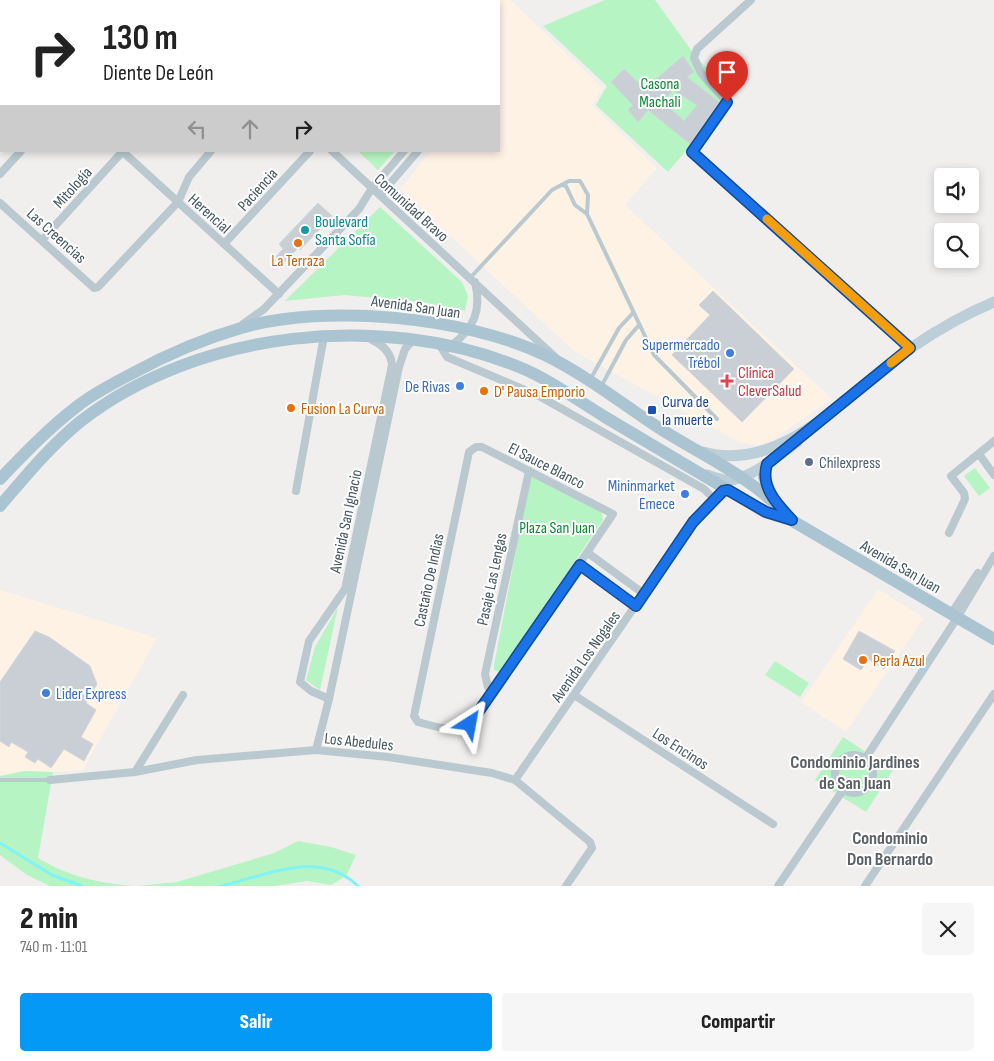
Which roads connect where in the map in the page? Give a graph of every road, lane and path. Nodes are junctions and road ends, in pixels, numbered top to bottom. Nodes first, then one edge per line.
1 (751, 0) edge
2 (20, 152) edge
3 (121, 152) edge
4 (123, 152) edge
5 (210, 152) edge
6 (309, 152) edge
7 (333, 152) edge
8 (403, 152) edge
9 (417, 152) edge
10 (0, 161) edge
11 (7, 167) junction
12 (0, 174) edge
13 (560, 185) junction
14 (372, 188) junction
15 (380, 196) junction
16 (178, 202) junction
17 (0, 204) edge
18 (587, 214) junction
19 (42, 240) junction
20 (224, 244) junction
21 (472, 280) junction
22 (279, 294) junction
23 (994, 302) edge
24 (633, 313) junction
25 (639, 325) junction
26 (468, 330) junction
27 (226, 332) junction
28 (324, 336) junction
29 (364, 336) junction
30 (413, 340) junction
31 (445, 345) junction
32 (910, 348) junction
33 (561, 364) junction
34 (589, 382) junction
35 (600, 390) junction
36 (717, 418) dead end
37 (820, 420) junction
38 (994, 441) edge
39 (690, 448) junction
40 (468, 452) joint
41 (979, 454) junction
42 (767, 464) junction
43 (374, 471) junction
44 (529, 471) junction
45 (994, 475) edge
46 (704, 476) junction
47 (743, 477) junction
48 (0, 479) edge
49 (728, 490) junction
50 (296, 491) dead end
51 (709, 494) junction
52 (775, 501) junction
53 (0, 506) edge
54 (792, 520) junction
55 (693, 522) junction
56 (949, 533) dead end
57 (994, 548) edge
58 (588, 553) junction
59 (994, 556) edge
60 (580, 565) junction
61 (349, 590) junction
62 (644, 594) junction
63 (636, 606) junction
64 (954, 616) junction
65 (994, 639) edge
66 (492, 692) junction
67 (994, 694) edge
68 (183, 695) dead end
69 (574, 695) junction
70 (329, 699) junction
71 (316, 750) junction
72 (865, 759) junction
73 (135, 772) junction
74 (0, 780) edge
75 (50, 780) joint
76 (516, 780) junction
77 (843, 790) junction
78 (773, 824) dead end
79 (566, 886) edge
80 (778, 886) edge
81 (865, 886) edge

1 - 32 street
2 - 11 street
3 - 19 street, Mitología
4 - 16 street, Herencial
5 - 16 street
6 - 20 street, Paciencia
7 - 14 street, Comunidad Bravo
8 - 14 street
9 - 15 street
10 - 11 street
11 - 12 street
13 - 18 lane
13 - 18 lane
13 - 21 lane
14 - 15 street, Comunidad Bravo
14 - 22 street
15 - 21 street, Comunidad Bravo
16 - 19 street, Las Creencias
16 - 20 street, Herencial
17 - 19 street, Las Creencias
18 - 24 lane
20 - 22 street, Herencial
21 - 26 street
21 - 33 street, Comunidad Bravo
22 - 27 street
23 - 32 main road
24 - 25 lane
24 - 34 lane
25 - 35 lane
25 - 36 lane
26 - 27 main road, Avenida San Juan
26 - 31 street
26 - 33 main road, Avenida San Juan
27 - 48 main road, Avenida San Juan
28 - 29 main road, Avenida San Juan
28 - 50 street
28 - 53 main road, Avenida San Juan
29 - 30 main road, Avenida San Juan
29 - 43 street, Avenida San Ignacio
30 - 31 main road, Avenida San Juan
30 - 43 street, Avenida San Ignacio
31 - 46 main road, Avenida San Juan
31 - 51 street
32 - 37 main road
33 - 34 main road, Avenida San Juan
34 - 35 main road, Avenida San Juan
35 - 39 main road, Avenida San Juan
37 - 39 main road
37 - 42 main road
38 - 41 street
39 - 47 main road, Avenida San Juan
40 - 44 street, El Sauce Blanco
40 - 66 street, Castaño De Indias
41 - 45 street
41 - 56 street
42 - 47 main road
42 - 52 main road
43 - 61 street, Avenida San Ignacio
44 - 58 street, El Sauce Blanco
44 - 66 street, Pasaje Las Lengas
46 - 47 main road
46 - 49 main road, Avenida San Juan
46 - 51 street
47 - 52 main road, Avenida San Juan
49 - 54 main road, Avenida San Juan
49 - 55 street, Avenida Los Nogales
51 - 55 street, Avenida Los Nogales
52 - 54 main road, Avenida San Juan
54 - 64 main road, Avenida San Juan
55 - 62 street, Avenida Los Nogales
57 - 64 street
58 - 60 street
58 - 62 street
59 - 64 street
60 - 63 street
60 - 66 street
61 - 70 street, Avenida San Ignacio
61 - 70 street, Avenida San Ignacio
62 - 63 street, Avenida Los Nogales
63 - 69 street, Avenida Los Nogales
64 - 65 main road, Avenida San Juan
64 - 72 street
67 - 81 street
68 - 73 street
69 - 76 street, Avenida Los Nogales
69 - 78 street, Los Encinos
70 - 71 street, Avenida San Ignacio
71 - 73 street, Los Abedules
71 - 76 street, Los Abedules
72 - 77 street
72 - 77 street
73 - 75 street, Los Abedules
74 - 75 lane
76 - 79 street, Los Abedules
77 - 80 street

